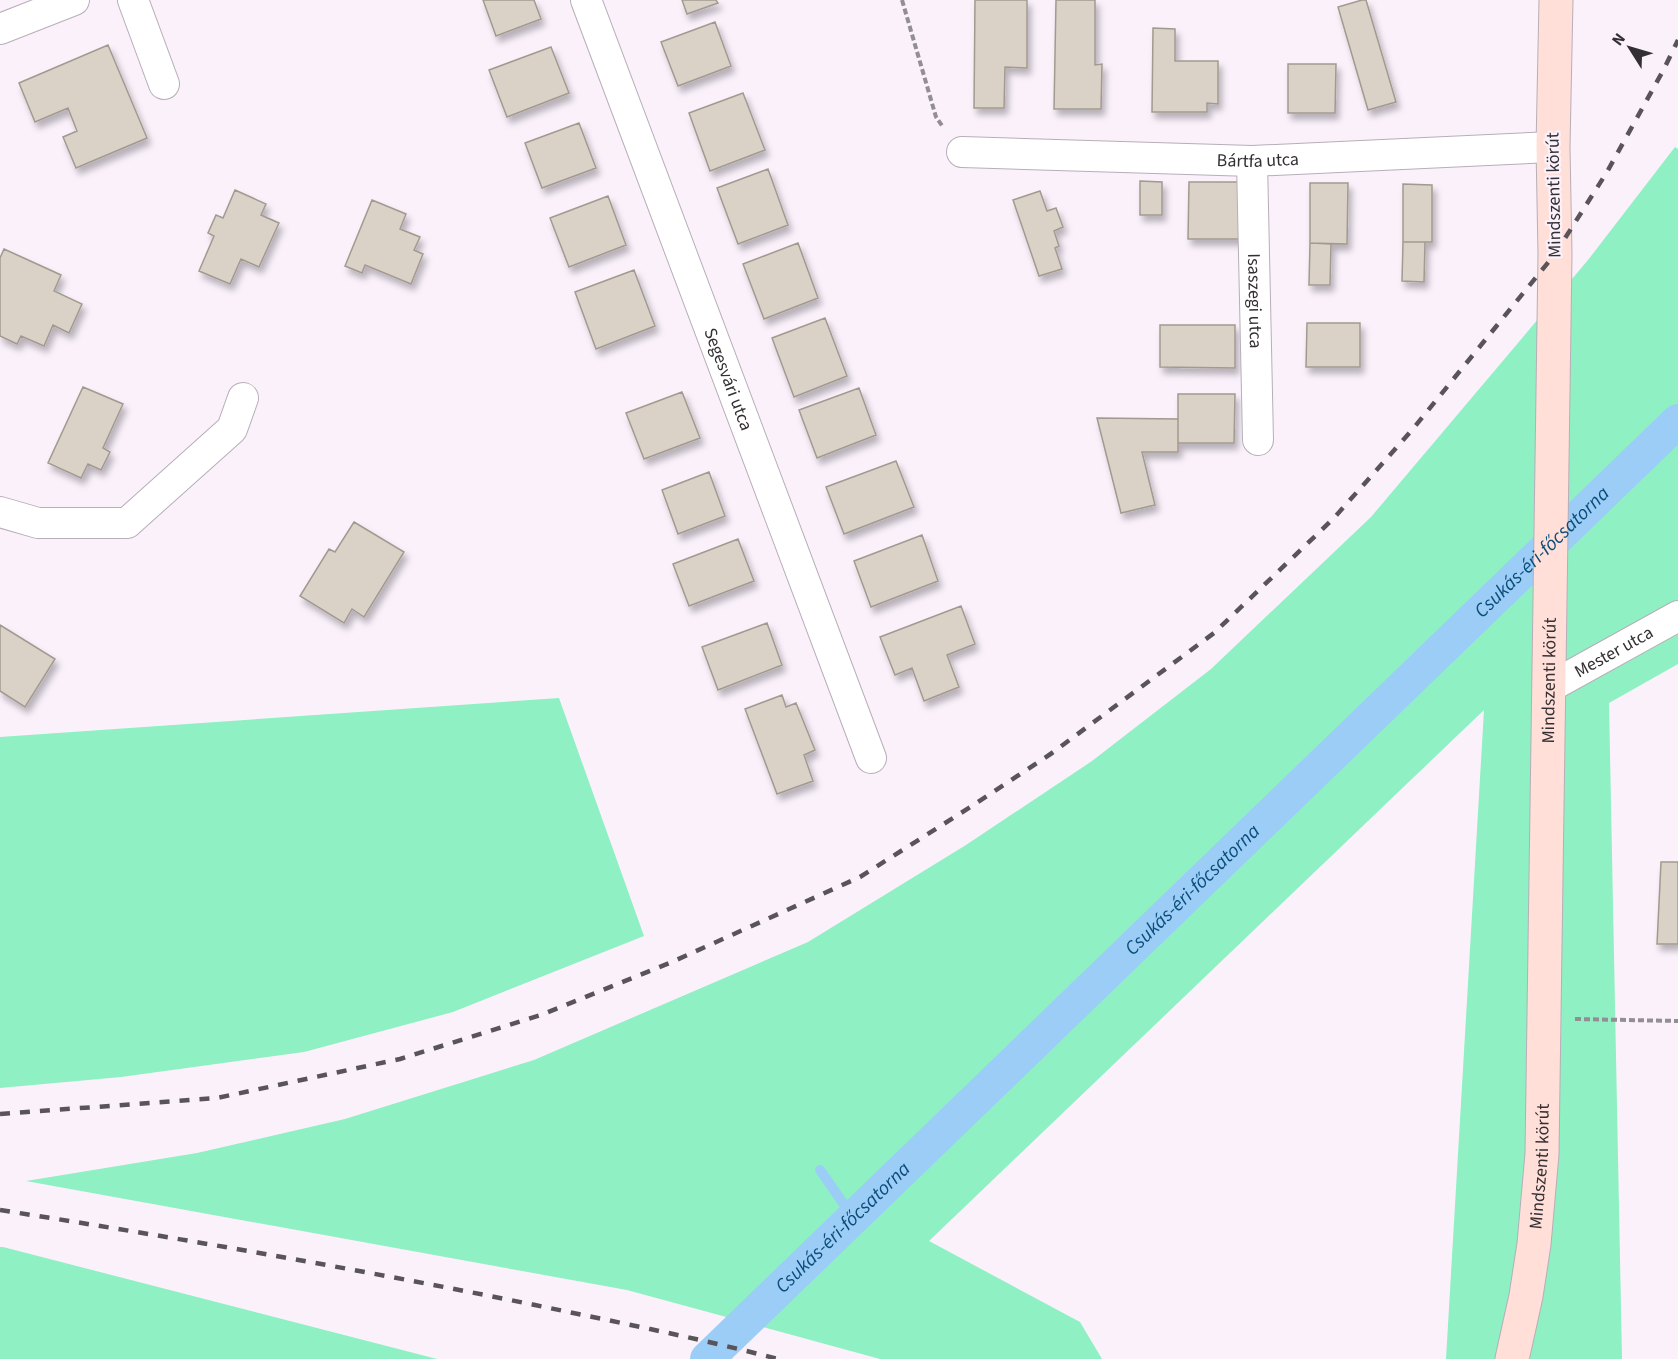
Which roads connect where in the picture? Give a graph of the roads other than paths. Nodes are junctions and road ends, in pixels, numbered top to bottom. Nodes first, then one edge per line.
1 (74, 0) edge
2 (133, 0) edge
3 (586, 0) edge
4 (1556, 0) edge
5 (0, 29) edge
6 (164, 84) dead end
7 (1553, 147) junction
8 (962, 152) road end
9 (1252, 161) junction
10 (243, 398) dead end
11 (1258, 440) dead end
12 (0, 512) edge
13 (1678, 616) edge
14 (1548, 687) junction
15 (871, 758) dead end
16 (1512, 1359) edge

1 - 5 street
2 - 6 street
3 - 15 street, Segesvári utca
4 - 7 street, Mindszenti körút
7 - 9 street, Bártfa utca
7 - 14 street, Mindszenti körút
8 - 9 street, Bártfa utca
9 - 11 street, Isaszegi utca
10 - 12 street
13 - 14 street, Mester utca
14 - 16 street, Mindszenti körút

